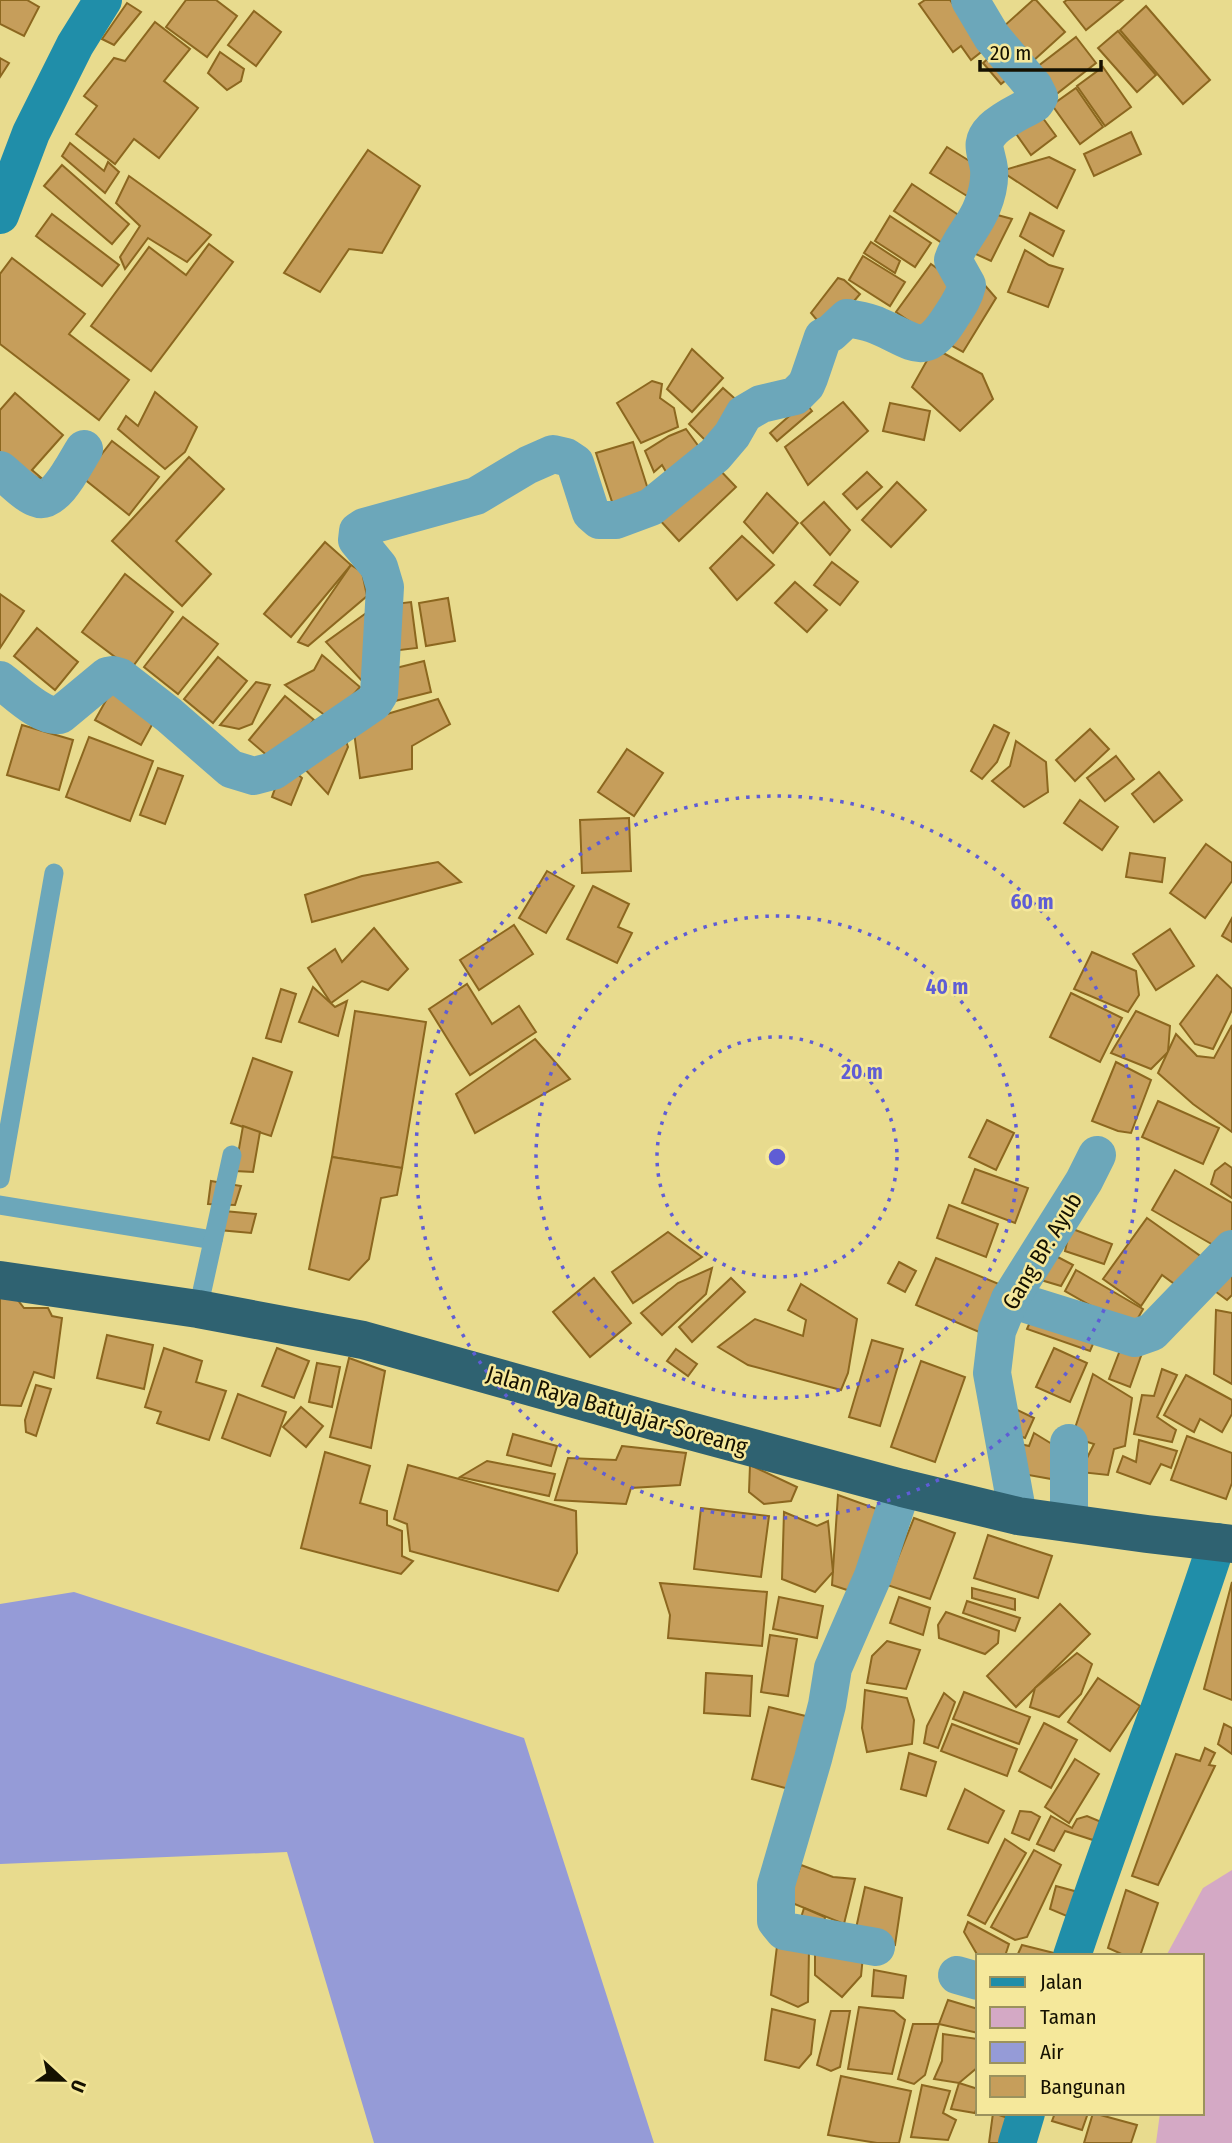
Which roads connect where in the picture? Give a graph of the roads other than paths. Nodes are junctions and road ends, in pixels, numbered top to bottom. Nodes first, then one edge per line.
1 (103, 0) edge
2 (970, 0) edge
3 (8, 166) edge
4 (0, 215) edge
5 (84, 449) dead end
6 (0, 470) edge
7 (0, 680) edge
8 (54, 873) dead end
9 (232, 1155) dead end
10 (1097, 1155) dead end
11 (0, 1180) edge
12 (0, 1205) edge
13 (214, 1240) junction
14 (1232, 1249) edge
15 (0, 1280) edge
16 (1010, 1299) junction
17 (198, 1309) junction
18 (1069, 1443) dead end
19 (902, 1488) junction
20 (1018, 1516) junction
21 (1069, 1523) junction
22 (1224, 1543) edge
23 (876, 1947) dead end
24 (1073, 1954) edge
25 (1025, 2115) edge
26 (1017, 2143) edge

1 - 3 street
2 - 7 street
3 - 4 street
5 - 6 street
8 - 11 lane
9 - 13 lane
10 - 16 street, Gang BP. Ayub
12 - 13 lane
13 - 17 lane
14 - 16 street
15 - 17 highway, Jalan Raya Batujajar-Soreang
16 - 20 street, Gang BP. Ayub
17 - 19 highway, Jalan Raya Batujajar-Soreang
18 - 21 street
19 - 20 highway, Jalan Raya Batujajar-Soreang
19 - 23 street
20 - 21 highway, Jalan Raya Batujajar-Soreang
21 - 22 highway, Jalan Raya Batujajar-Soreang
22 - 24 street
25 - 26 street

